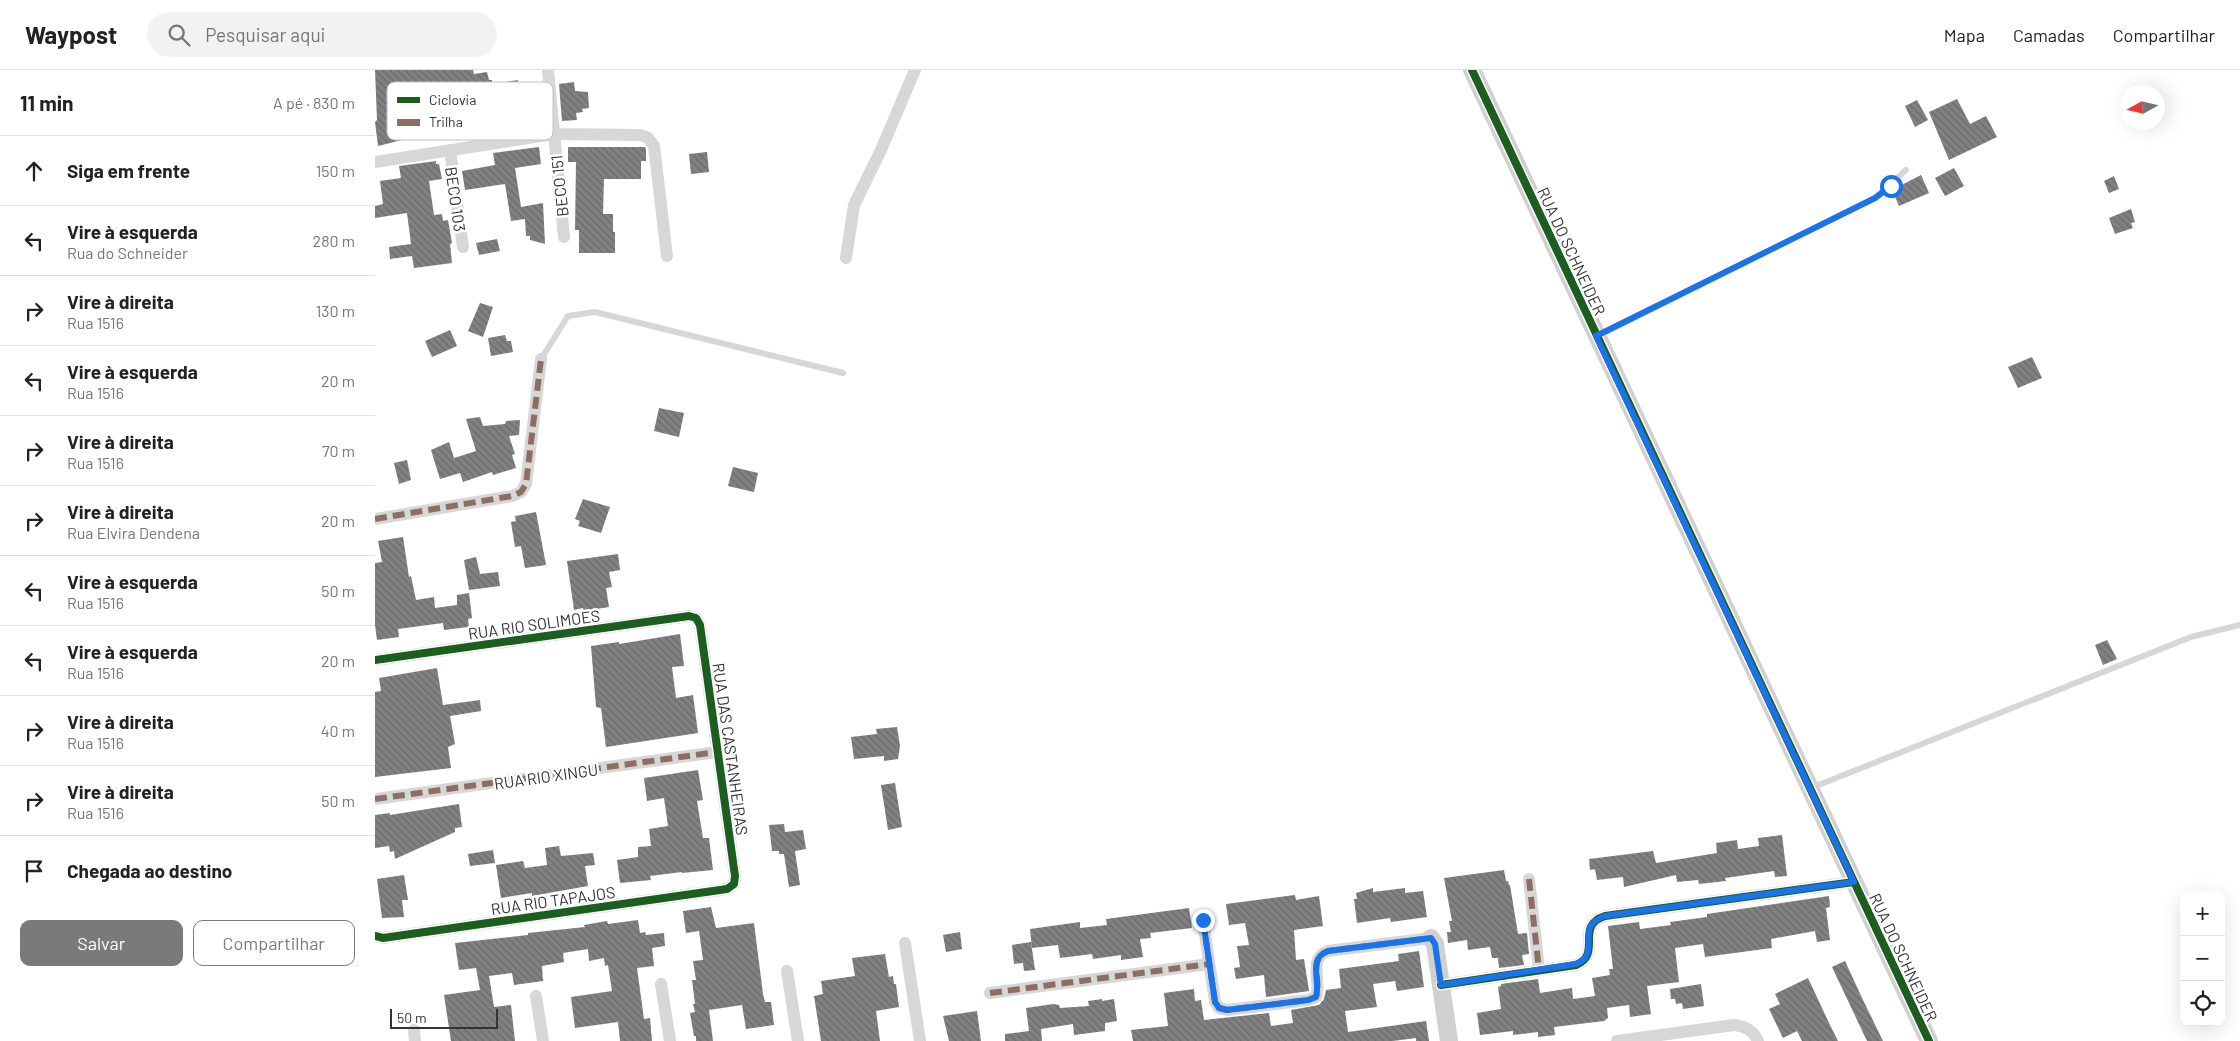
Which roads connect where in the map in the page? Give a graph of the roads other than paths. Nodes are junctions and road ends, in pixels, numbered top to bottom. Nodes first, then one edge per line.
1 (915, 70) edge
2 (1472, 70) edge
3 (553, 125) edge
4 (554, 134) junction
5 (515, 140) edge
6 (450, 150) junction
7 (375, 162) edge
8 (1906, 170) dead end
9 (564, 237) dead end
10 (463, 247) dead end
11 (667, 256) dead end
12 (846, 258) dead end
13 (1596, 336) junction
14 (541, 359) joint
15 (843, 372) dead end
16 (375, 519) edge
17 (696, 618) joint
18 (2240, 625) edge
19 (375, 660) edge
20 (717, 752) junction
21 (1810, 788) junction
22 (375, 800) edge
23 (1529, 879) dead end
24 (1854, 882) junction
25 (734, 884) joint
26 (1203, 920) dead end
27 (375, 936) edge
28 (1431, 938) joint
29 (905, 943) dead end
30 (1209, 964) junction
31 (1539, 970) junction
32 (787, 971) dead end
33 (661, 984) dead end
34 (1441, 985) junction
35 (990, 993) dead end
36 (536, 996) dead end
37 (543, 1041) edge
38 (670, 1041) edge
39 (798, 1041) edge
40 (919, 1041) edge
41 (1449, 1041) edge
42 (1617, 1041) edge
43 (1758, 1041) edge
44 (1929, 1041) edge

1 - 12 street
2 - 13 street, RUA DO SCHNEIDER
3 - 4 street, BECO 151
4 - 9 street, BECO 151
4 - 11 street
5 - 6 street
6 - 7 street
6 - 10 street, BECO 103
8 - 13 lane
13 - 21 street, RUA DO SCHNEIDER
14 - 15 lane
14 - 16 street
17 - 19 street, RUA RIO SOLIMOES
17 - 20 street, RUA DAS CASTANHEIRAS
18 - 21 lane
20 - 22 street, RUA RIO XINGU
20 - 25 street, RUA DAS CASTANHEIRAS
21 - 24 street, RUA DO SCHNEIDER
23 - 31 street
24 - 31 street
24 - 44 street, RUA DO SCHNEIDER
25 - 27 street, RUA RIO TAPAJOS
26 - 30 street
28 - 30 street
28 - 34 street
29 - 40 street
30 - 35 street
31 - 34 street
32 - 39 street
33 - 38 street
34 - 41 street
36 - 37 street
42 - 43 street

